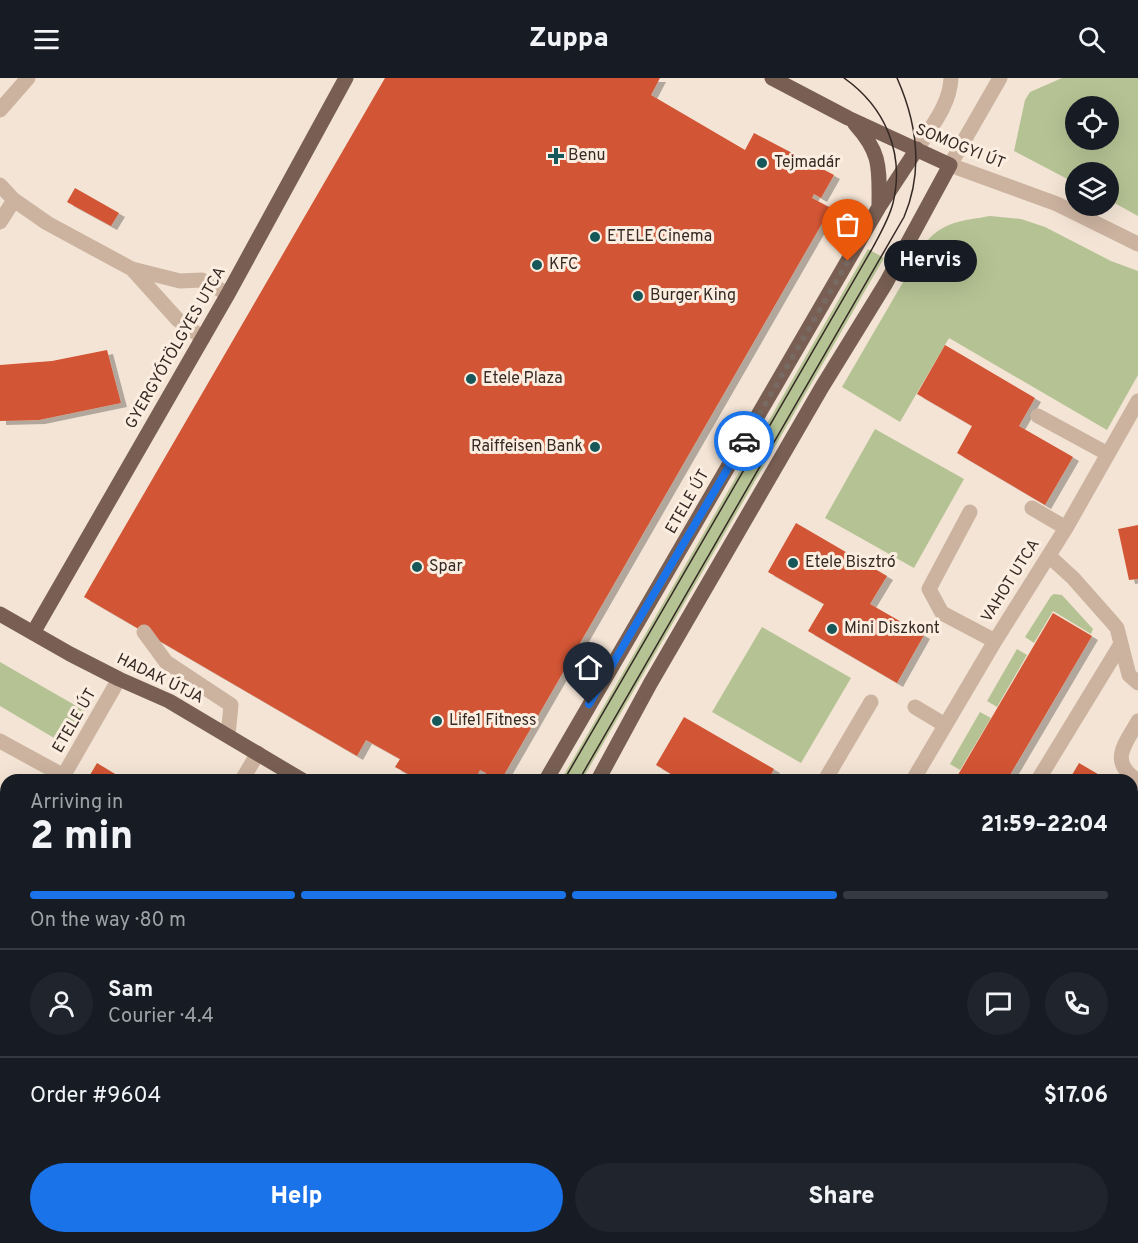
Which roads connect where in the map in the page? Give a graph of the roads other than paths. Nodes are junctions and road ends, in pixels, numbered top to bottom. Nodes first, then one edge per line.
1 (28, 78) edge
2 (346, 78) edge
3 (772, 78) edge
4 (951, 78) edge
5 (1000, 78) edge
6 (0, 110) edge
7 (848, 118) junction
8 (917, 149) junction
9 (950, 165) junction
10 (0, 185) edge
11 (14, 200) junction
12 (879, 207) junction
13 (0, 222) edge
14 (1138, 244) edge
15 (132, 269) junction
16 (228, 294) junction
17 (202, 338) junction
18 (1138, 401) edge
19 (1038, 416) dead end
20 (1108, 454) junction
21 (1032, 508) dead end
22 (970, 512) dead end
23 (1066, 528) junction
24 (1049, 556) junction
25 (0, 614) edge
26 (144, 632) dead end
27 (33, 633) junction
28 (995, 641) junction
29 (1121, 644) junction
30 (119, 679) junction
31 (1138, 683) edge
32 (872, 702) dead end
33 (915, 707) dead end
34 (1138, 721) edge
35 (945, 725) junction
36 (228, 735) junction
37 (0, 741) edge
38 (258, 753) junction
39 (56, 774) edge
40 (65, 774) edge
41 (246, 774) edge
42 (292, 774) edge
43 (549, 774) edge
44 (601, 774) edge
45 (829, 774) edge
46 (916, 774) edge
47 (1042, 774) edge
48 (1130, 774) edge

1 - 6 street
2 - 16 main road, GYERGYÓTÖLGYES UTCA
3 - 7 main road, SOMOGYI ÚT
4 - 8 street
5 - 9 street
7 - 8 main road, SOMOGYI ÚT
7 - 12 main road
8 - 9 main road, SOMOGYI ÚT
8 - 12 main road, ETELE ÚT
9 - 14 street, SOMOGYI ÚT
9 - 44 main road
10 - 11 street
11 - 13 street
11 - 15 street
12 - 43 main road, ETELE ÚT
15 - 16 street
15 - 17 street
16 - 17 main road, GYERGYÓTÖLGYES UTCA
17 - 27 main road, GYERGYÓTÖLGYES UTCA
18 - 20 street, VAHOT UTCA
19 - 20 street
20 - 23 street, VAHOT UTCA
21 - 23 street
22 - 28 street
23 - 24 street, VAHOT UTCA
24 - 28 street, VAHOT UTCA
24 - 29 street
25 - 27 main road, HADAK ÚTJA
26 - 36 street
27 - 30 main road, HADAK ÚTJA
28 - 35 street, VAHOT UTCA
29 - 31 street
29 - 47 street
30 - 36 main road, HADAK ÚTJA
30 - 40 street, ETELE ÚT
32 - 45 street
33 - 35 street
34 - 48 street
35 - 46 street, VAHOT UTCA
36 - 38 main road, HADAK ÚTJA
37 - 39 street
38 - 41 street
38 - 42 main road, HADAK ÚTJA

